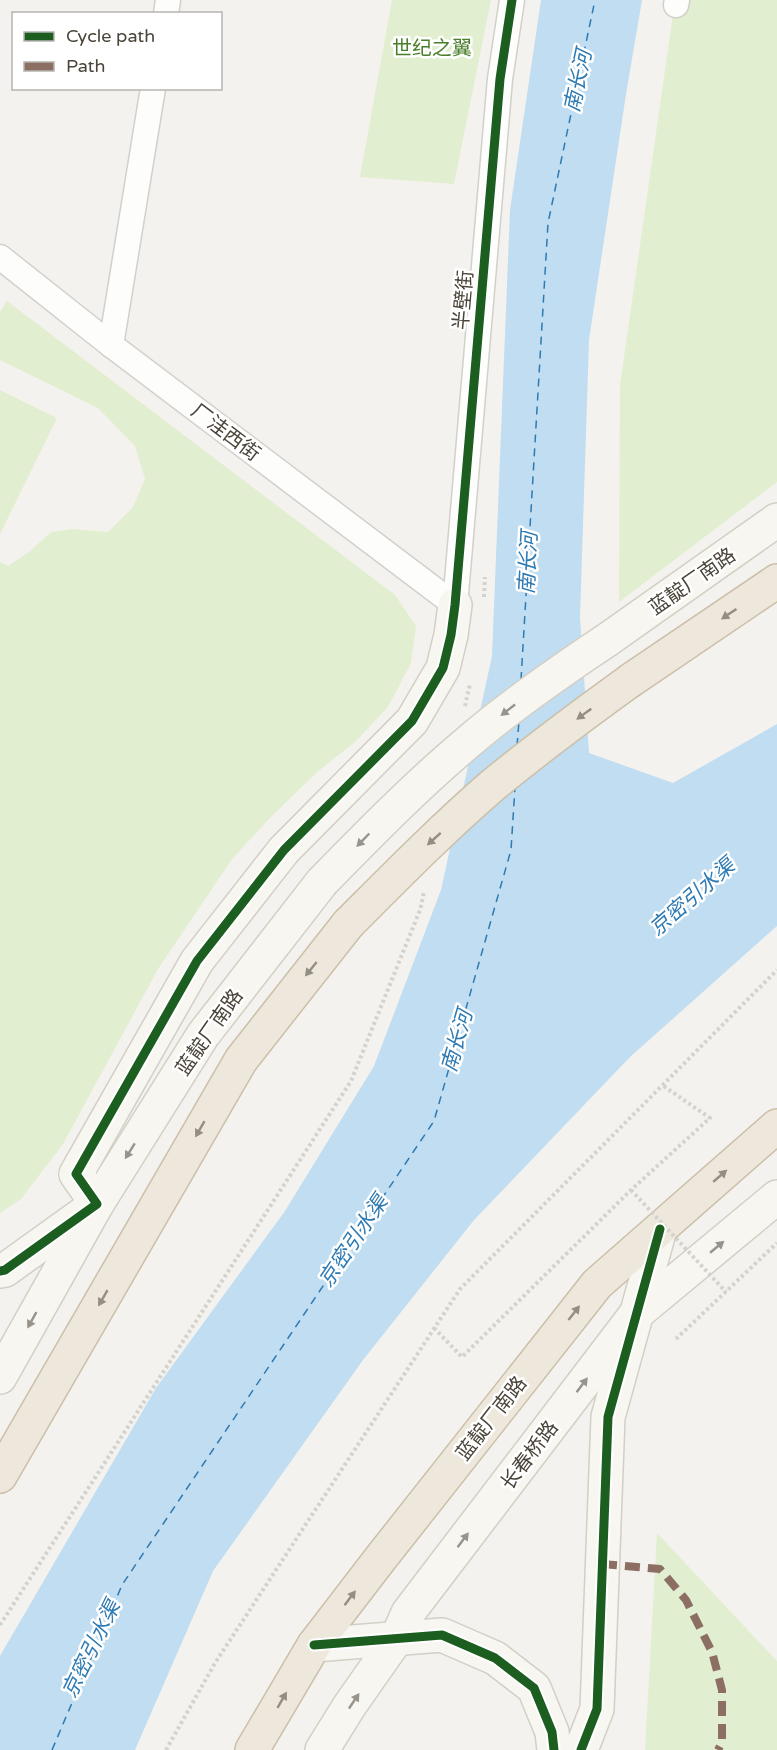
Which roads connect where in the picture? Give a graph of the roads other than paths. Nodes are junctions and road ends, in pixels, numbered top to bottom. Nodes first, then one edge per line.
1 (512, 0) edge
2 (153, 90) edge
3 (0, 257) edge
4 (111, 345) junction
5 (777, 520) edge
6 (777, 581) edge
7 (455, 604) junction
8 (777, 1126) edge
9 (777, 1197) edge
10 (97, 1204) junction
11 (660, 1229) junction
12 (0, 1271) edge
13 (636, 1314) junction
14 (0, 1377) edge
15 (0, 1476) edge
16 (397, 1638) junction
17 (314, 1645) junction
18 (252, 1750) edge
19 (322, 1750) edge
20 (555, 1750) edge
21 (581, 1750) edge

1 - 7 street, 半壁街
2 - 4 street
3 - 4 street, 厂洼西街
4 - 7 street, 厂洼西街
5 -> 10 street, 蓝靛厂南路, bridge
6 -> 15 highway, bridge
7 - 10 street
11 -> 8 highway, 蓝靛厂南路
13 -> 9 street, 长春桥路
10 - 12 street
10 -> 14 street, 蓝靛厂南路
11 - 13 street
17 -> 11 highway, 蓝靛厂南路
16 -> 13 street, 长春桥路
13 - 21 street
16 - 17 street
19 -> 16 street, 长春桥路
16 - 20 street
18 -> 17 highway, 蓝靛厂南路

